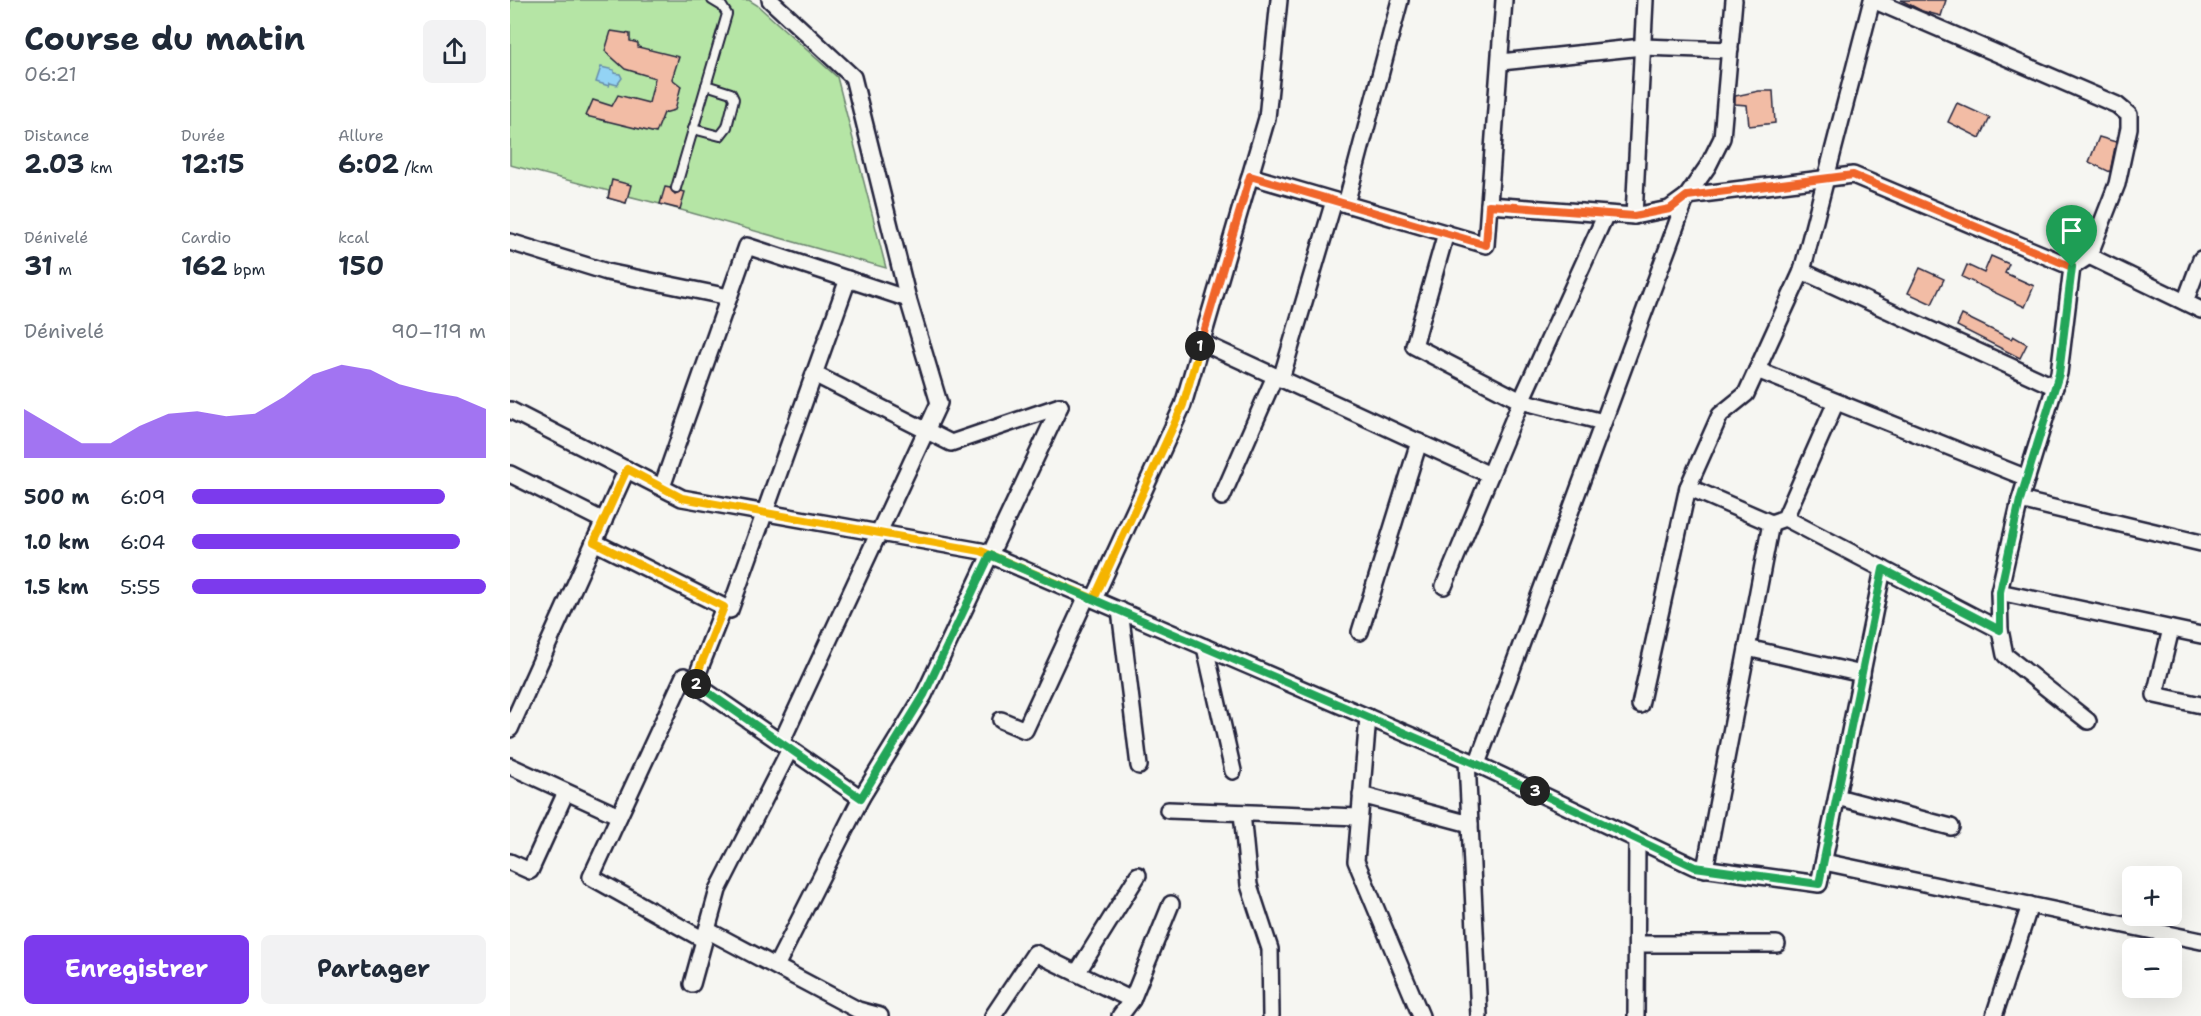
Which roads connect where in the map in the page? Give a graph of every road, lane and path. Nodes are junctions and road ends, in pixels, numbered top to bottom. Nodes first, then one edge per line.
1 (712, 0) edge
2 (770, 0) edge
3 (1279, 0) edge
4 (1400, 0) edge
5 (1504, 0) edge
6 (1645, 0) edge
7 (1734, 0) edge
8 (1872, 0) edge
9 (1642, 47) junction
10 (1730, 50) junction
11 (1501, 62) junction
12 (706, 85) junction
13 (693, 129) junction
14 (1250, 176) junction
15 (1826, 178) junction
16 (676, 188) dead end
17 (1687, 196) junction
18 (1340, 202) junction
19 (1489, 205) junction
20 (1606, 214) junction
21 (1634, 216) junction
22 (1446, 233) junction
23 (510, 242) edge
24 (2089, 256) junction
25 (2201, 259) edge
26 (2072, 267) junction
27 (1802, 271) junction
28 (848, 279) junction
29 (729, 297) junction
30 (908, 299) junction
31 (2184, 302) junction
32 (2201, 310) edge
33 (1201, 342) junction
34 (1756, 370) junction
35 (814, 374) junction
36 (1278, 377) junction
37 (2055, 387) junction
38 (1521, 401) junction
39 (1836, 402) junction
40 (510, 410) edge
41 (1604, 422) junction
42 (926, 430) junction
43 (1419, 442) junction
44 (627, 469) junction
45 (510, 474) edge
46 (1490, 475) junction
47 (2027, 478) junction
48 (1688, 487) junction
49 (662, 488) junction
50 (1222, 497) dead end
51 (2020, 500) junction
52 (765, 512) junction
53 (604, 521) junction
54 (1778, 521) junction
55 (879, 532) junction
56 (594, 542) junction
57 (2201, 543) edge
58 (990, 555) junction
59 (1883, 569) junction
60 (1444, 586) dead end
61 (2000, 592) junction
62 (1090, 598) junction
63 (724, 607) junction
64 (1120, 610) junction
65 (2170, 629) junction
66 (2000, 630) junction
67 (1360, 632) dead end
68 (2201, 636) edge
69 (1205, 647) junction
70 (1747, 648) junction
71 (1862, 674) junction
72 (694, 682) junction
73 (1640, 705) dead end
74 (2201, 705) edge
75 (1368, 717) junction
76 (1001, 720) dead end
77 (2088, 721) dead end
78 (510, 729) edge
79 (786, 746) junction
80 (1472, 762) junction
81 (510, 766) edge
82 (1139, 766) dead end
83 (1233, 771) dead end
84 (566, 792) junction
85 (1361, 795) junction
86 (1837, 797) junction
87 (861, 798) junction
88 (1168, 810) dead end
89 (1242, 813) junction
90 (619, 816) junction
91 (1359, 816) junction
92 (1470, 824) junction
93 (1951, 826) dead end
94 (1637, 840) junction
95 (510, 861) edge
96 (1824, 862) junction
97 (1705, 868) junction
98 (1137, 875) dead end
99 (1171, 904) dead end
100 (2030, 905) junction
101 (706, 935) junction
102 (2201, 941) edge
103 (1637, 944) junction
104 (1777, 944) dead end
105 (776, 966) junction
106 (1077, 974) junction
107 (692, 984) dead end
108 (1132, 1000) junction
109 (856, 1013) edge
110 (880, 1016) edge
111 (993, 1016) edge
112 (1120, 1016) edge
113 (1271, 1016) edge
114 (1421, 1016) edge
115 (1479, 1016) edge
116 (1636, 1016) edge
117 (1994, 1016) edge

1 - 12 lane
2 - 30 street
3 - 14 street
4 - 18 street
5 - 11 street
6 - 9 street
7 - 10 street
8 - 15 street
8 - 24 street
9 - 10 street
9 - 11 street
9 - 21 street
10 - 17 street
11 - 19 street
12 - 13 lane
12 - 13 lane
13 - 16 lane
14 - 18 street
14 - 33 street
15 - 17 street
15 - 26 street
15 - 27 street
17 - 21 street
17 - 41 street
18 - 22 street
18 - 36 street
19 - 20 street
19 - 22 street
20 - 21 street
20 - 38 street
22 - 38 street
23 - 29 street
24 - 26 street
24 - 31 street
25 - 31 street
26 - 37 street
27 - 34 street
27 - 37 street
28 - 29 street
28 - 30 street
28 - 35 street
29 - 49 street
30 - 42 street
31 - 32 street
33 - 36 street
33 - 62 street
34 - 39 street
34 - 48 street
35 - 42 street
35 - 52 street
36 - 43 street
36 - 50 street
37 - 47 street
38 - 41 street
38 - 46 street
39 - 47 street
39 - 54 street
40 - 44 street
41 - 80 street
42 - 55 street
42 - 58 street
43 - 46 street
43 - 67 street
44 - 49 street
44 - 53 street
45 - 53 street
46 - 60 street
47 - 51 street
48 - 54 street
48 - 73 street
49 - 52 street
51 - 57 street
51 - 61 street
52 - 55 street
52 - 63 street
53 - 56 street
54 - 59 street
54 - 70 street
55 - 58 street
55 - 79 street
56 - 63 street
56 - 78 street
58 - 62 street
58 - 87 street
59 - 66 street
59 - 71 street
61 - 65 street
61 - 66 street
62 - 64 street
62 - 76 street
63 - 72 street
64 - 69 street
64 - 82 street
65 - 68 street
65 - 74 street
66 - 77 street
69 - 75 street
69 - 83 street
70 - 71 street
70 - 97 street
71 - 86 street
72 - 79 street
72 - 90 street
75 - 80 street
75 - 85 street
79 - 87 street
79 - 101 street
80 - 92 street
80 - 94 street
81 - 84 street
84 - 90 street
84 - 95 street
85 - 91 street
85 - 92 street
86 - 93 street
86 - 96 street
87 - 105 street
88 - 89 street
89 - 91 street
89 - 113 street
90 - 101 street
91 - 114 street
92 - 115 street
94 - 97 street
94 - 103 street
96 - 97 street
96 - 100 street
98 - 106 street
99 - 108 street
100 - 102 street
100 - 117 street
101 - 105 street
101 - 107 street
103 - 104 street
103 - 116 street
105 - 109 street
106 - 108 street
106 - 111 street
108 - 112 street
109 - 110 street

